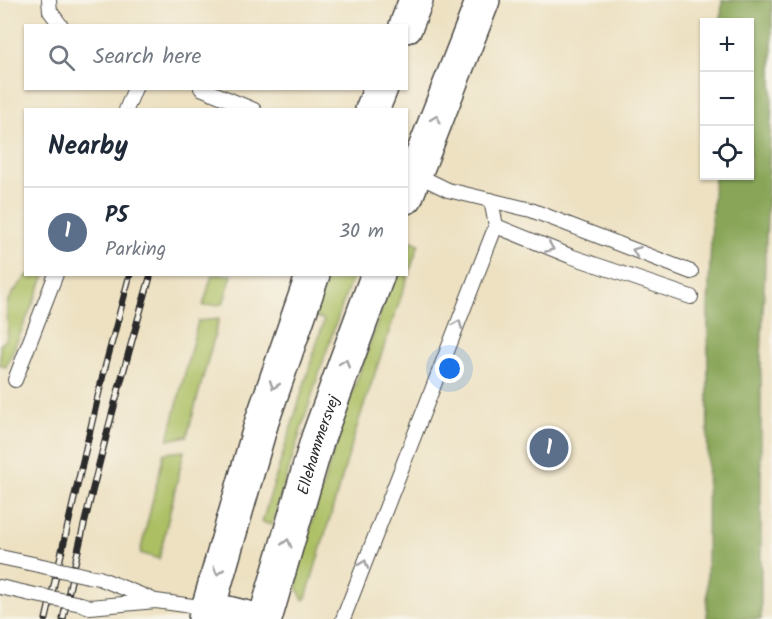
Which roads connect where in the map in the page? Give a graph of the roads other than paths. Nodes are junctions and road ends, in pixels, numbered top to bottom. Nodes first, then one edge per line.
1 (49, 0) edge
2 (416, 0) edge
3 (483, 0) edge
4 (60, 24) edge
5 (407, 24) edge
6 (134, 90) edge
7 (206, 90) edge
8 (380, 90) edge
9 (127, 108) edge
10 (249, 108) edge
11 (373, 108) edge
12 (409, 180) edge
13 (491, 200) junction
14 (496, 226) junction
15 (691, 272) dead end
16 (56, 276) edge
17 (312, 276) edge
18 (377, 276) edge
19 (691, 297) dead end
20 (15, 380) dead end
21 (0, 557) edge
22 (0, 587) edge
23 (156, 601) junction
24 (206, 614) edge
25 (252, 619) edge
26 (265, 619) edge
27 (343, 619) edge

1 - 4 lane
2 - 5 street
12 -> 3 street
6 - 9 lane
7 - 10 lane
8 - 11 street
12 - 13 lane
13 - 14 lane
15 -> 13 lane
14 -> 19 lane
27 -> 14 lane
16 - 20 lane
17 -> 24 street
26 -> 18 street, Ellehammersvej
21 - 23 lane, bridge
22 - 23 lane, bridge
23 - 24 lane
24 - 25 street

